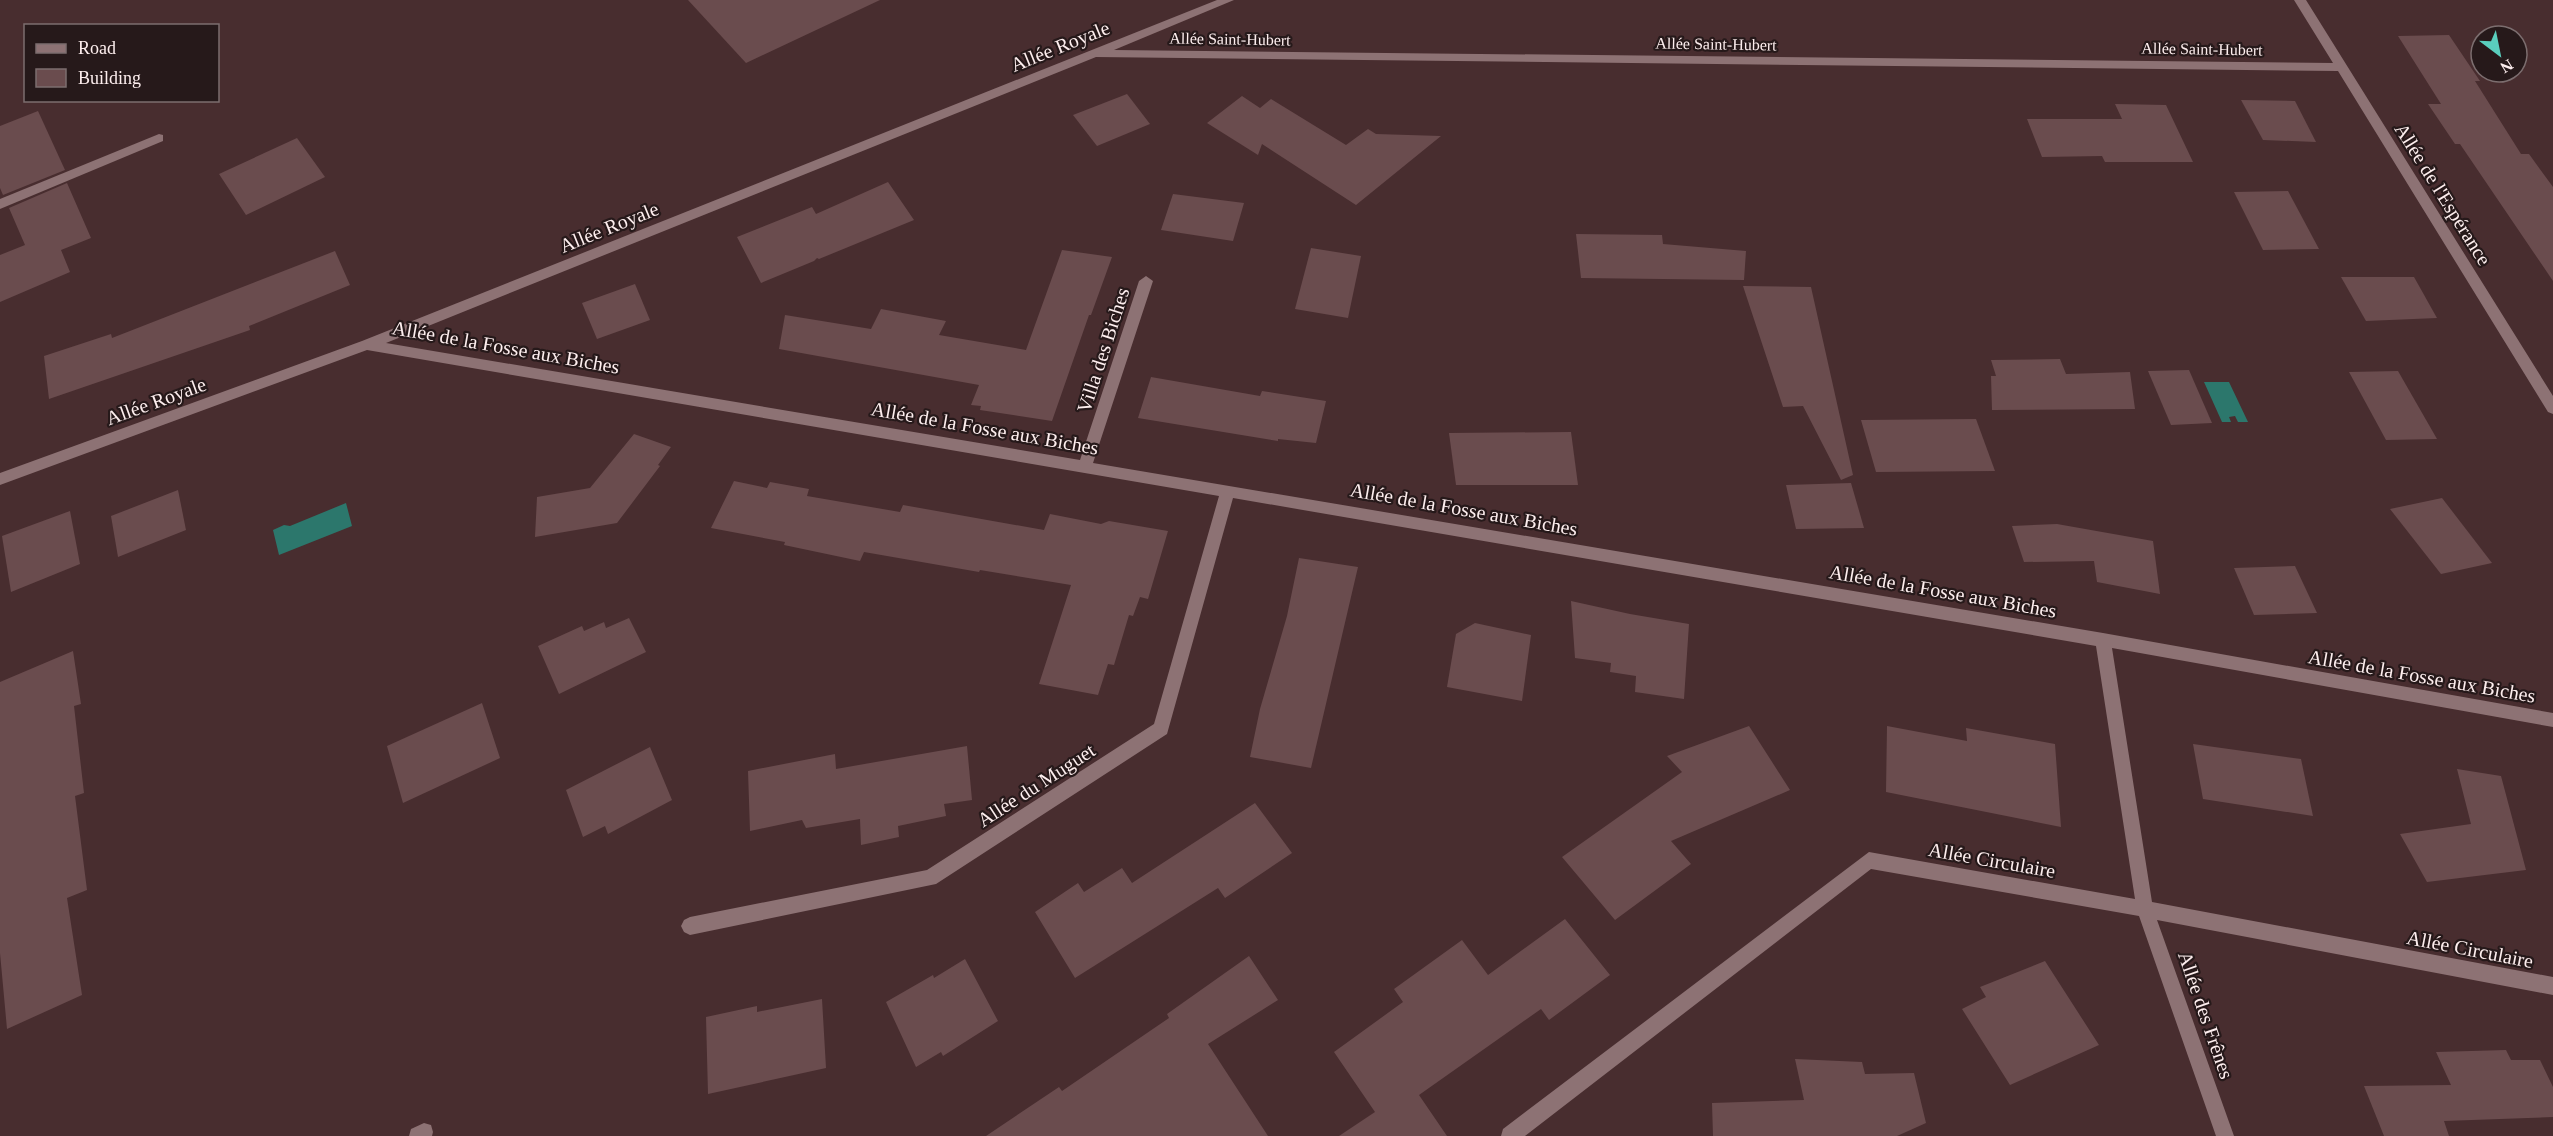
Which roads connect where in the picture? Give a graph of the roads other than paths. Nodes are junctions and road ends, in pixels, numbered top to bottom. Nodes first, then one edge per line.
1 (1228, 0) edge
2 (2300, 0) edge
3 (1090, 54) junction
4 (2341, 67) junction
5 (159, 138) dead end
6 (0, 204) edge
7 (1146, 281) dead end
8 (367, 345) junction
9 (2553, 408) edge
10 (1085, 466) junction
11 (0, 479) edge
12 (1228, 490) junction
13 (2103, 640) junction
14 (2553, 720) edge
15 (2145, 909) junction
16 (690, 926) dead end
17 (2553, 986) edge
18 (1510, 1136) edge
19 (2224, 1136) edge

1 - 3 street, Allée Royale
2 - 4 street, Allée de l'Espérance
3 - 4 street, Allée Saint-Hubert
3 - 8 street, Allée Royale
4 - 9 street, Allée de l'Espérance
5 - 6 street
7 - 10 street, Villa des Biches
8 - 10 street, Allée de la Fosse aux Biches
8 - 11 street, Allée Royale
10 - 12 street, Allée de la Fosse aux Biches
12 - 13 street, Allée de la Fosse aux Biches
12 - 16 street, Allée du Muguet
13 - 14 street, Allée de la Fosse aux Biches
13 - 15 street, Allée des Frênes
15 - 17 street, Allée Circulaire
15 - 18 street, Allée Circulaire
15 - 19 street, Allée des Frênes

